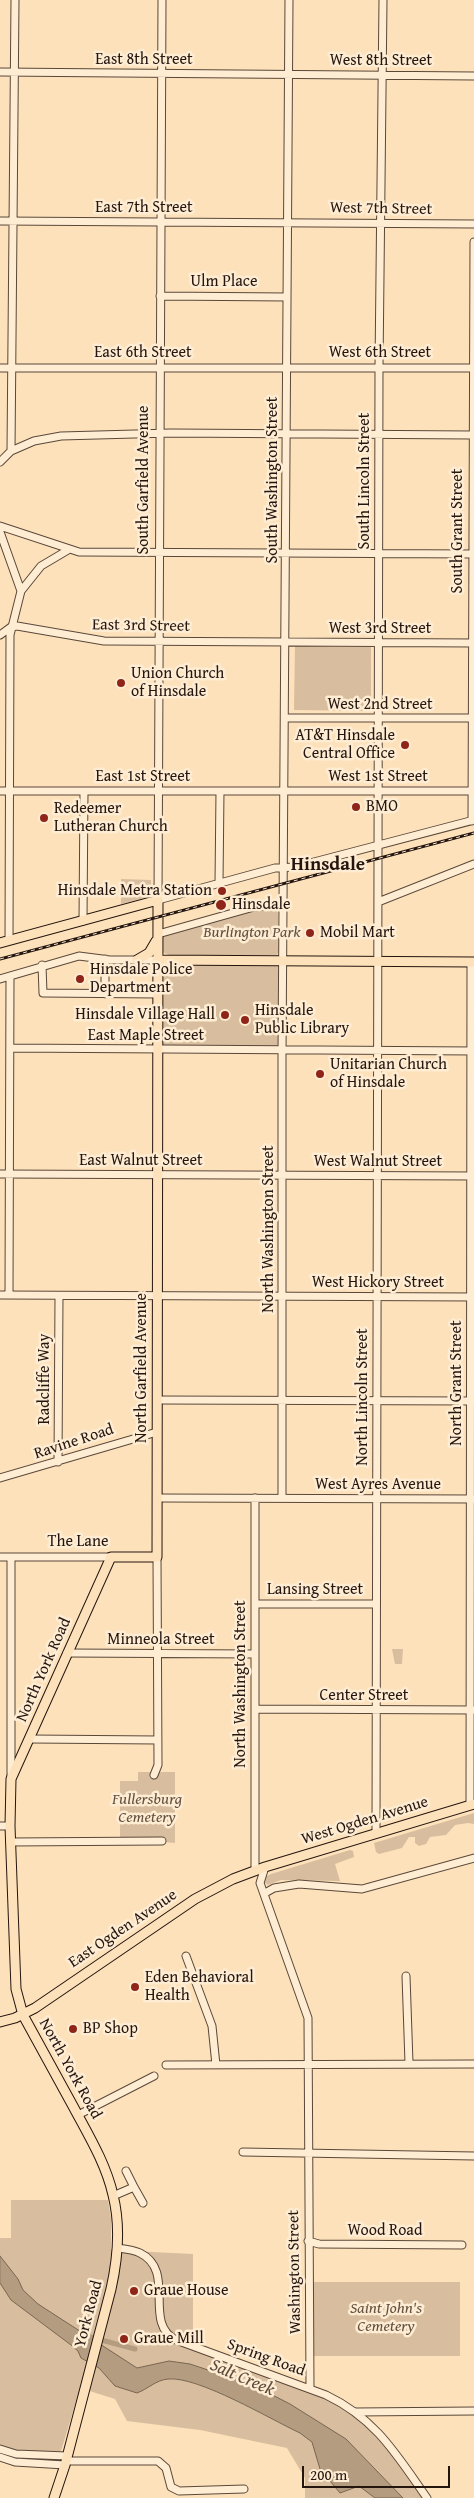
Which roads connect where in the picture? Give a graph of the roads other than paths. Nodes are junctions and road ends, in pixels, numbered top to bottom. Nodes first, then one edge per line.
1 (15, 0) edge
2 (162, 0) edge
3 (290, 0) edge
4 (383, 0) edge
5 (0, 72) edge
6 (14, 72) junction
7 (162, 73) junction
8 (289, 74) junction
9 (381, 75) junction
10 (474, 76) edge
11 (0, 221) edge
12 (12, 221) junction
13 (161, 222) junction
14 (288, 222) junction
15 (380, 223) junction
16 (474, 224) edge
17 (474, 242) edge
18 (160, 296) junction
19 (287, 297) junction
20 (160, 367) junction
21 (287, 367) junction
22 (380, 367) junction
23 (0, 368) edge
24 (11, 368) junction
25 (473, 368) edge
26 (159, 434) junction
27 (286, 434) junction
28 (379, 434) junction
29 (472, 435) junction
30 (11, 451) junction
31 (0, 462) edge
32 (0, 526) edge
33 (0, 532) edge
34 (68, 550) junction
35 (159, 552) junction
36 (286, 553) junction
37 (379, 553) junction
38 (473, 554) edge
39 (20, 591) junction
40 (11, 626) junction
41 (0, 635) edge
42 (159, 641) junction
43 (286, 642) junction
44 (378, 642) junction
45 (473, 643) edge
46 (286, 718) junction
47 (473, 718) edge
48 (379, 719) junction
49 (84, 790) junction
50 (158, 790) junction
51 (471, 790) junction
52 (0, 791) edge
53 (10, 791) junction
54 (220, 791) junction
55 (285, 791) junction
56 (378, 791) junction
57 (473, 821) edge
58 (378, 845) junction
59 (474, 864) edge
60 (285, 868) junction
61 (219, 883) junction
62 (158, 900) junction
63 (378, 902) junction
64 (285, 905) junction
65 (83, 921) junction
66 (158, 934) junction
67 (5, 942) edge
68 (105, 959) junction
69 (137, 960) junction
70 (157, 960) junction
71 (284, 961) junction
72 (378, 961) junction
73 (472, 962) edge
74 (42, 965) junction
75 (10, 976) junction
76 (0, 979) edge
77 (105, 994) junction
78 (157, 994) junction
79 (10, 1048) junction
80 (158, 1050) junction
81 (282, 1050) junction
82 (378, 1051) junction
83 (472, 1051) edge
84 (0, 1174) edge
85 (10, 1174) junction
86 (157, 1174) junction
87 (282, 1175) junction
88 (377, 1176) junction
89 (472, 1176) edge
90 (0, 1295) edge
91 (9, 1295) junction
92 (59, 1296) junction
93 (157, 1296) junction
94 (282, 1296) junction
95 (377, 1296) junction
96 (473, 1297) edge
97 (157, 1400) junction
98 (282, 1401) junction
99 (377, 1401) junction
100 (472, 1401) edge
101 (157, 1432) junction
102 (58, 1462) junction
103 (0, 1478) edge
104 (157, 1498) junction
105 (255, 1498) junction
106 (282, 1498) junction
107 (376, 1498) junction
108 (472, 1500) edge
109 (0, 1557) edge
110 (11, 1557) junction
111 (111, 1557) junction
112 (157, 1557) junction
113 (255, 1604) junction
114 (376, 1604) junction
115 (67, 1653) junction
116 (157, 1653) junction
117 (255, 1654) junction
118 (255, 1709) junction
119 (376, 1710) junction
120 (472, 1710) edge
121 (30, 1739) junction
122 (158, 1740) junction
123 (154, 1774) dead end
124 (11, 1778) junction
125 (472, 1805) edge
126 (0, 1826) edge
127 (10, 1826) junction
128 (376, 1834) junction
129 (162, 1841) dead end
130 (10, 1842) junction
131 (474, 1858) edge
132 (265, 1867) junction
133 (255, 1870) junction
134 (245, 1874) junction
135 (260, 1883) junction
136 (264, 1893) junction
137 (186, 1956) dead end
138 (406, 1976) dead end
139 (23, 2015) junction
140 (0, 2022) edge
141 (166, 2064) dead end
142 (308, 2064) junction
143 (409, 2064) junction
144 (474, 2064) edge
145 (216, 2065) junction
146 (154, 2076) dead end
147 (78, 2115) junction
148 (90, 2138) joint
149 (243, 2152) dead end
150 (308, 2154) junction
151 (474, 2156) edge
152 (126, 2172) dead end
153 (134, 2187) junction
154 (114, 2196) junction
155 (143, 2203) dead end
156 (308, 2241) junction
157 (462, 2246) dead end
158 (117, 2248) junction
159 (310, 2388) junction
160 (474, 2411) edge
161 (356, 2412) junction
162 (0, 2449) edge
163 (0, 2457) edge
164 (66, 2461) junction
165 (244, 2489) dead end
166 (54, 2498) edge
167 (427, 2498) edge

1 - 6 street
2 - 7 street, South Garfield Avenue
3 - 8 street, South Washington Street
4 - 9 street, South Lincoln Street
5 - 6 street, East 8th Street
6 - 7 street, East 8th Street
6 - 12 street
7 - 8 street, East 8th Street
7 - 13 street, South Garfield Avenue
8 - 9 street, West 8th Street
8 - 14 street, South Washington Street
9 - 10 street, West 8th Street
9 - 15 street, South Lincoln Street
11 - 12 street, East 7th Street
12 - 13 street, East 7th Street
12 - 24 street
13 - 14 street, East 7th Street
13 - 18 street, South Garfield Avenue
14 - 15 street, West 7th Street
14 - 19 street, South Washington Street
15 - 16 street, West 7th Street
15 - 22 street, South Lincoln Street
17 - 25 street, South Grant Street
18 - 19 street, Ulm Place
18 - 20 street, South Garfield Avenue
19 - 21 street, South Washington Street
20 - 21 street, East 6th Street
20 - 24 street, East 6th Street
20 - 26 street, South Garfield Avenue
21 - 22 street, West 6th Street
21 - 27 street, South Washington Street
22 - 25 street, West 6th Street
22 - 28 street, South Lincoln Street
23 - 24 street, East 6th Street
24 - 30 street
25 - 29 street, South Grant Street
26 - 27 street
26 - 30 street
26 - 35 street, South Garfield Avenue
27 - 28 street
27 - 36 street, South Washington Street
28 - 29 street
28 - 37 street, South Lincoln Street
29 - 38 street, South Grant Street
30 - 31 street
32 - 34 street
33 - 39 street
34 - 35 street
34 - 39 street
35 - 36 street
35 - 42 street, South Garfield Avenue
36 - 37 street
36 - 43 street, South Washington Street
37 - 38 street
37 - 44 street, South Lincoln Street
38 - 45 street, South Grant Street
39 - 40 street
40 - 41 street
40 - 42 street, East 3rd Street
40 - 53 street
42 - 43 street, East 3rd Street
42 - 50 street, South Garfield Avenue
43 - 44 street, West 3rd Street
43 - 46 street, South Washington Street
44 - 45 street, West 3rd Street
44 - 48 street, South Lincoln Street
45 - 47 street, South Grant Street
46 - 48 street, West 2nd Street
46 - 55 street, South Washington Street
47 - 48 street, West 2nd Street
47 - 51 street, South Grant Street
48 - 56 street, South Lincoln Street
49 - 50 street, East 1st Street
49 - 53 street, East 1st Street
49 - 65 street
50 - 54 street, East 1st Street
50 - 62 street, South Garfield Avenue
51 - 56 street, West 1st Street
51 - 57 street, South Grant Street
52 - 53 street, East 1st Street
53 - 67 street
54 - 55 street, East 1st Street
54 - 61 street
55 - 56 street, West 1st Street
55 - 60 street, South Washington Street
56 - 58 street, South Lincoln Street
57 - 58 street
58 - 60 street
58 - 63 street, South Lincoln Street
59 - 63 street
60 - 61 street
60 - 64 street, South Washington Street
61 - 62 street
62 - 65 main road
62 - 66 main road, South Garfield Avenue
63 - 72 street, South Lincoln Street
64 - 66 street
64 - 71 street, South Washington Street
65 - 67 main road
66 - 69 main road
66 - 70 main road, South Garfield Avenue
68 - 69 street
68 - 74 street
68 - 77 street
69 - 70 street
70 - 71 main road
70 - 78 main road, North Garfield Avenue
71 - 72 main road
71 - 81 street, North Washington Street
72 - 73 main road
72 - 82 street, North Lincoln Street
73 - 83 street, North Grant Street
74 - 75 street
74 - 77 street
75 - 76 street
75 - 79 street
77 - 78 street
78 - 80 main road, North Garfield Avenue
79 - 80 street, East Maple Street
79 - 85 street
80 - 81 street, East Maple Street
80 - 86 main road, North Garfield Avenue
81 - 82 street, East Maple Street
81 - 87 street, North Washington Street
82 - 83 street, East Maple Street
82 - 88 street, North Lincoln Street
83 - 89 street, North Grant Street
84 - 85 street, East Walnut Street
85 - 86 street, East Walnut Street
85 - 91 street
86 - 87 street, East Walnut Street
86 - 93 main road, North Garfield Avenue
87 - 88 street, West Walnut Street
87 - 94 street, North Washington Street
88 - 89 street, West Walnut Street
88 - 95 street, North Lincoln Street
89 - 96 street, North Grant Street
90 - 91 street, West Hickory Street
91 - 92 street, West Hickory Street
92 - 93 street, West Hickory Street
92 - 102 street, Radcliffe Way
93 - 94 street, West Hickory Street
93 - 97 main road, North Garfield Avenue
94 - 95 street, West Hickory Street
94 - 98 street, North Washington Street
95 - 96 street, West Hickory Street
95 - 99 street, North Lincoln Street
96 - 100 street, North Grant Street
97 - 98 street
97 - 101 main road, North Garfield Avenue
98 - 99 street
98 - 106 street, North Washington Street
99 - 100 street
99 - 107 street, North Lincoln Street
100 - 108 street, North Grant Street
101 - 102 street, Ravine Road
101 - 104 main road, North Garfield Avenue
102 - 103 street, Ravine Road
104 - 105 street, West Ayres Avenue
104 - 112 main road, North Garfield Avenue
105 - 106 street, West Ayres Avenue
105 - 113 street, North Washington Street
106 - 107 street, West Ayres Avenue
107 - 108 street, West Ayres Avenue
107 - 114 street, North Lincoln Street
108 - 120 street, North Grant Street
109 - 110 street, The Lane
110 - 111 street, The Lane
110 - 124 street
111 - 112 main road, The Lane
111 - 115 main road, North York Road
112 - 116 street, North Garfield Avenue
113 - 114 street, Lansing Street
113 - 117 street, North Washington Street
114 - 119 street, North Lincoln Street
115 - 116 street, Minneola Street
115 - 121 main road, North York Road
116 - 117 street, Minneola Street
116 - 122 street, North Garfield Avenue
117 - 118 street, North Washington Street
118 - 119 street, Center Street
118 - 133 street, North Washington Street
119 - 120 street, Center Street
119 - 128 street, North Lincoln Street
120 - 125 street, North Grant Street
121 - 122 street
121 - 124 main road, North York Road
122 - 123 street, North Garfield Avenue
124 - 127 main road, North York Road
125 - 128 main road, West Ogden Avenue
126 - 127 street
127 - 130 main road, North York Road
128 - 132 main road, West Ogden Avenue
129 - 130 street
130 - 139 main road, North York Road
131 - 136 street
132 - 133 main road, East Ogden Avenue
132 - 135 street
133 - 134 main road, East Ogden Avenue
134 - 135 street
134 - 139 main road, East Ogden Avenue
135 - 136 street
136 - 142 street
137 - 145 street
138 - 143 street
139 - 140 main road, East Ogden Avenue
139 - 147 main road, North York Road
141 - 145 street
142 - 143 street
142 - 145 street
142 - 150 street
143 - 144 street
146 - 147 street
147 - 148 main road, North York Road
148 - 154 main road, York Road
149 - 150 street
150 - 151 street
150 - 156 street, Washington Street
152 - 153 street
153 - 154 street
153 - 155 street
154 - 158 main road, York Road
156 - 157 street, Wood Road
156 - 159 street, Washington Street
158 - 159 street, Spring Road
158 - 164 main road, York Road
159 - 161 street, Spring Road
160 - 161 street
161 - 167 street, Spring Road
162 - 164 street
163 - 164 street
164 - 165 street
164 - 166 main road, York Road

